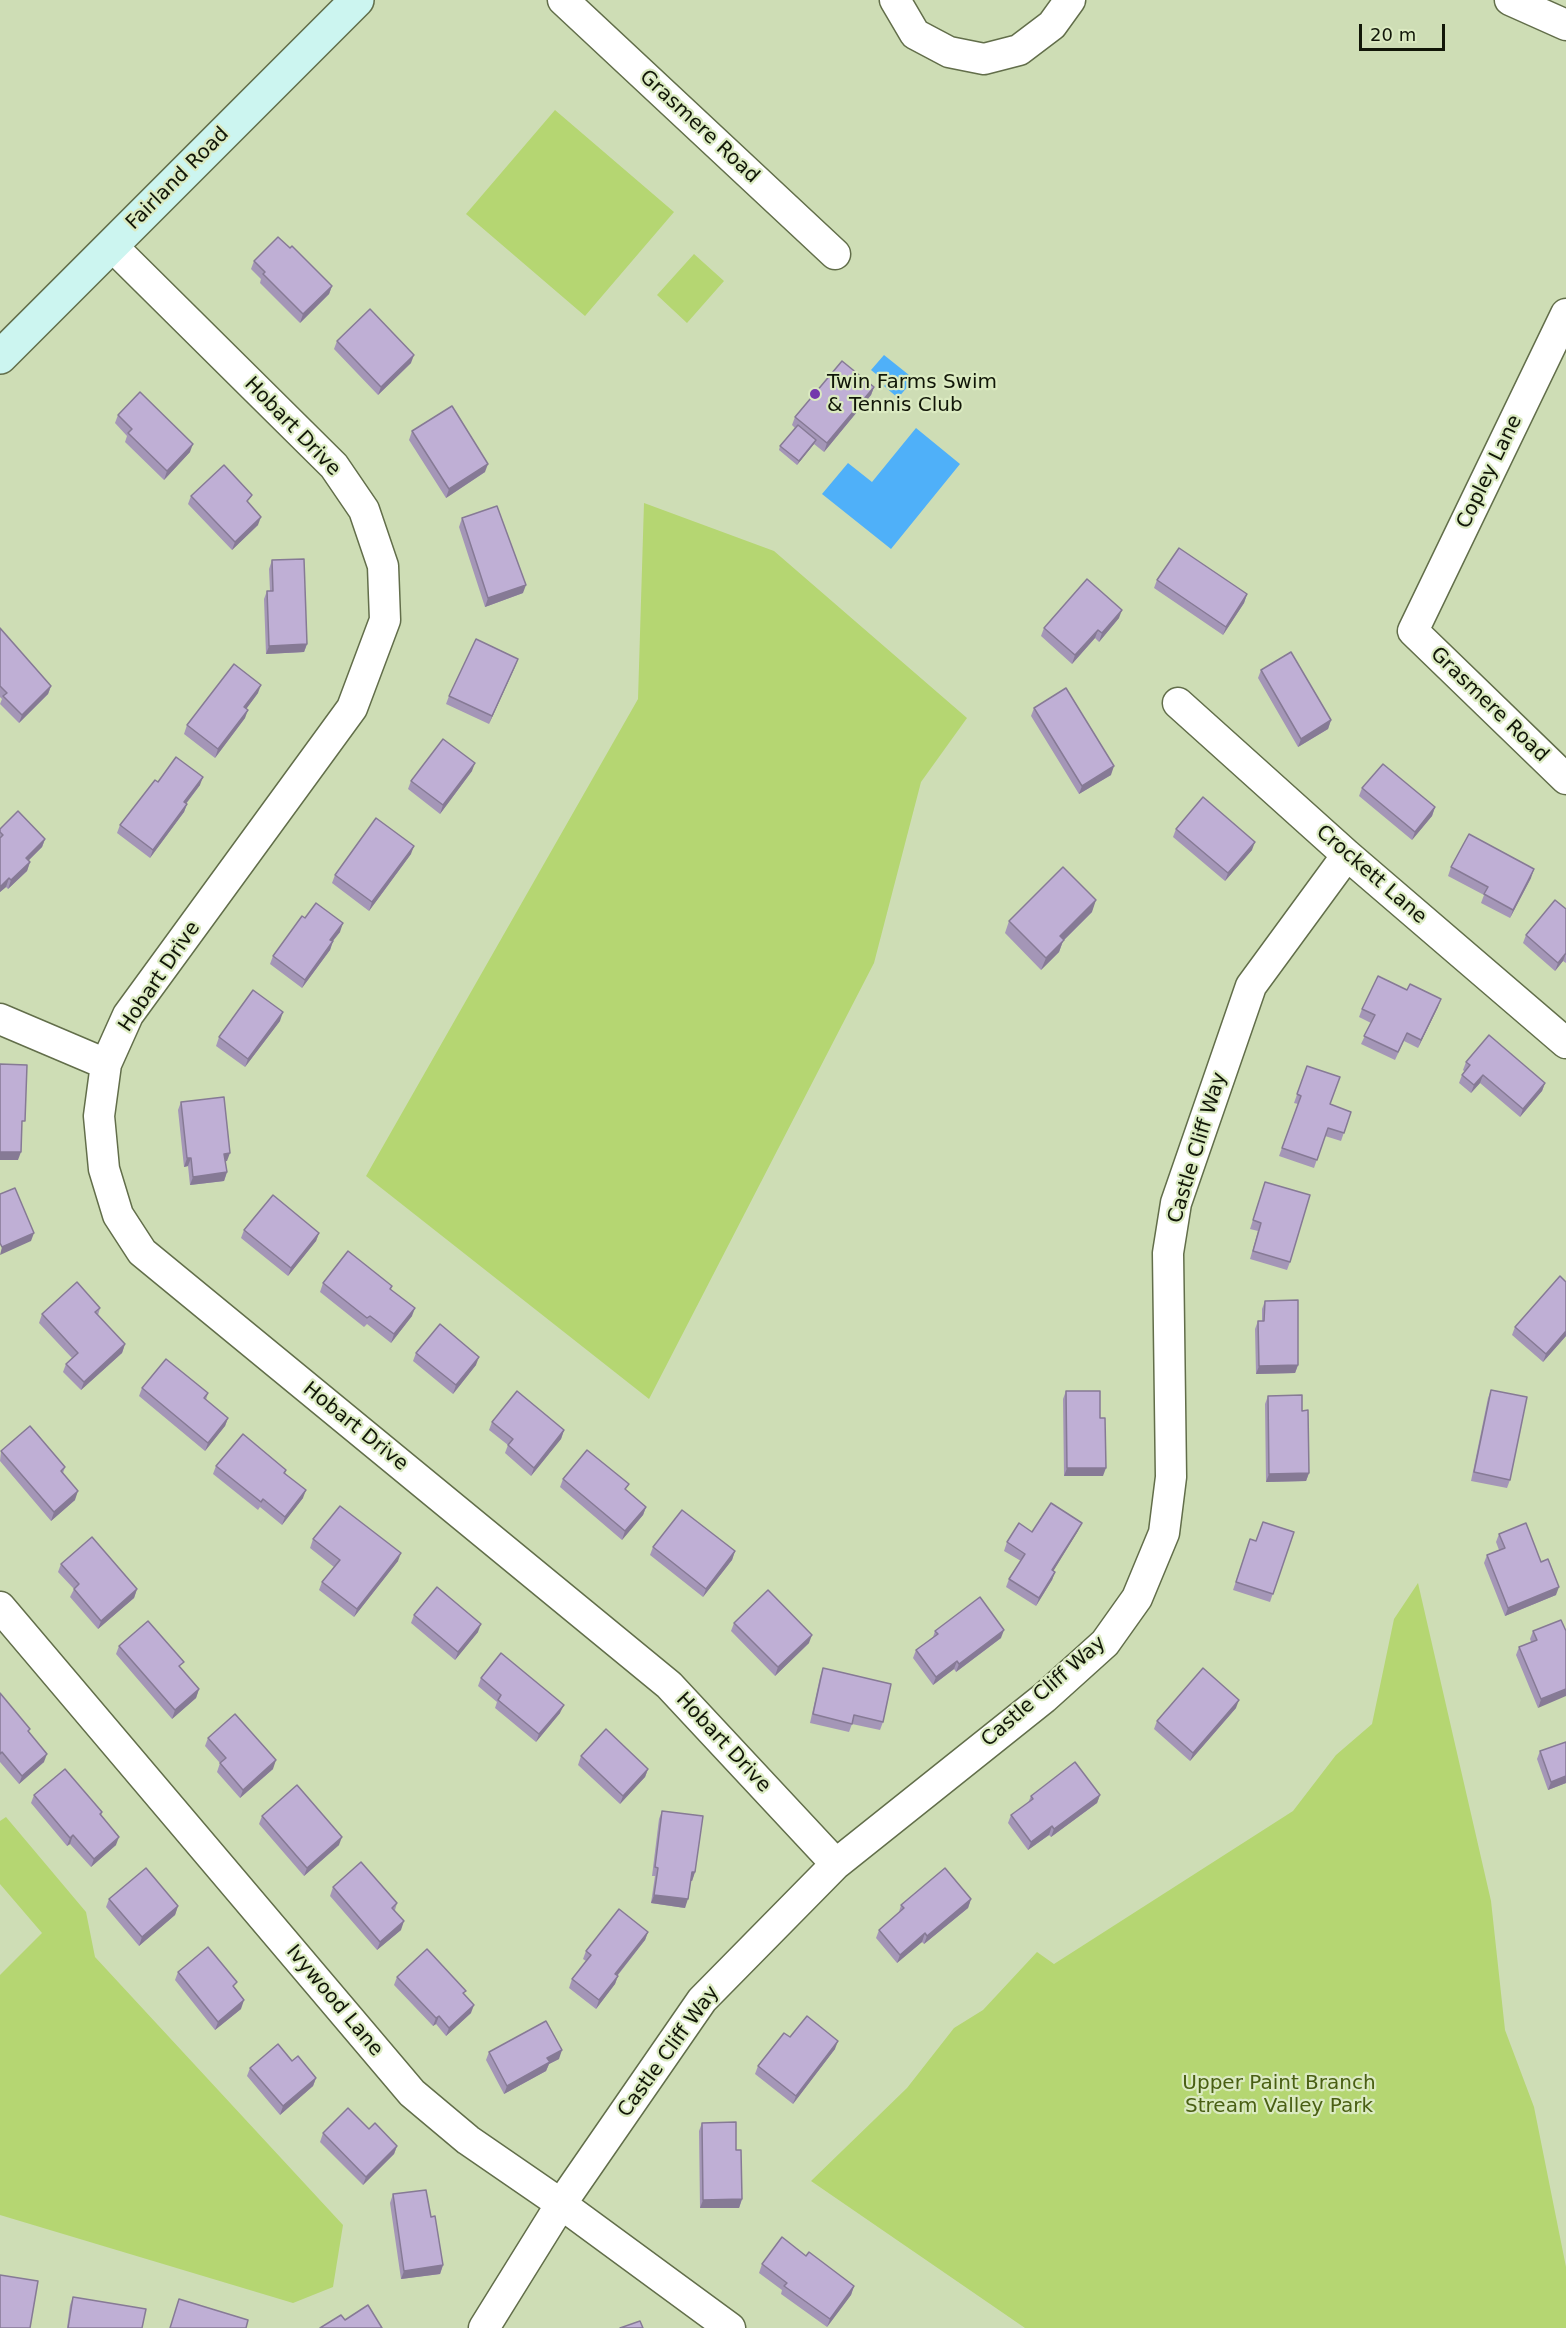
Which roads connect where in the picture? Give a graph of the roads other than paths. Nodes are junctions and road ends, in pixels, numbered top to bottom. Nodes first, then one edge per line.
1 (357, 0) edge
2 (562, 0) edge
3 (896, 0) edge
4 (1070, 0) edge
5 (1510, 0) edge
6 (1566, 25) edge
7 (112, 246) junction
8 (835, 254) dead end
9 (1566, 314) edge
10 (0, 357) edge
11 (1413, 631) joint
12 (1178, 703) dead end
13 (1566, 779) edge
14 (1347, 855) junction
15 (0, 1019) edge
16 (1566, 1043) edge
17 (106, 1064) junction
18 (0, 1607) edge
19 (836, 1864) junction
20 (561, 2204) junction
21 (484, 2328) edge
22 (730, 2328) edge

1 - 7 main road, Fairland Road
2 - 8 street, Grasmere Road
3 - 4 street
5 - 6 street
7 - 10 main road, Fairland Road
7 - 17 street, Hobart Drive
9 - 11 street, Copley Lane
11 - 13 street, Grasmere Road
12 - 14 street, Crockett Lane
14 - 16 street, Crockett Lane
14 - 19 street, Castle Cliff Way
15 - 17 street
17 - 19 street, Hobart Drive
18 - 20 street, Ivywood Lane
19 - 20 street, Castle Cliff Way
20 - 21 street, Castle Cliff Way
20 - 22 street, Ivywood Lane

